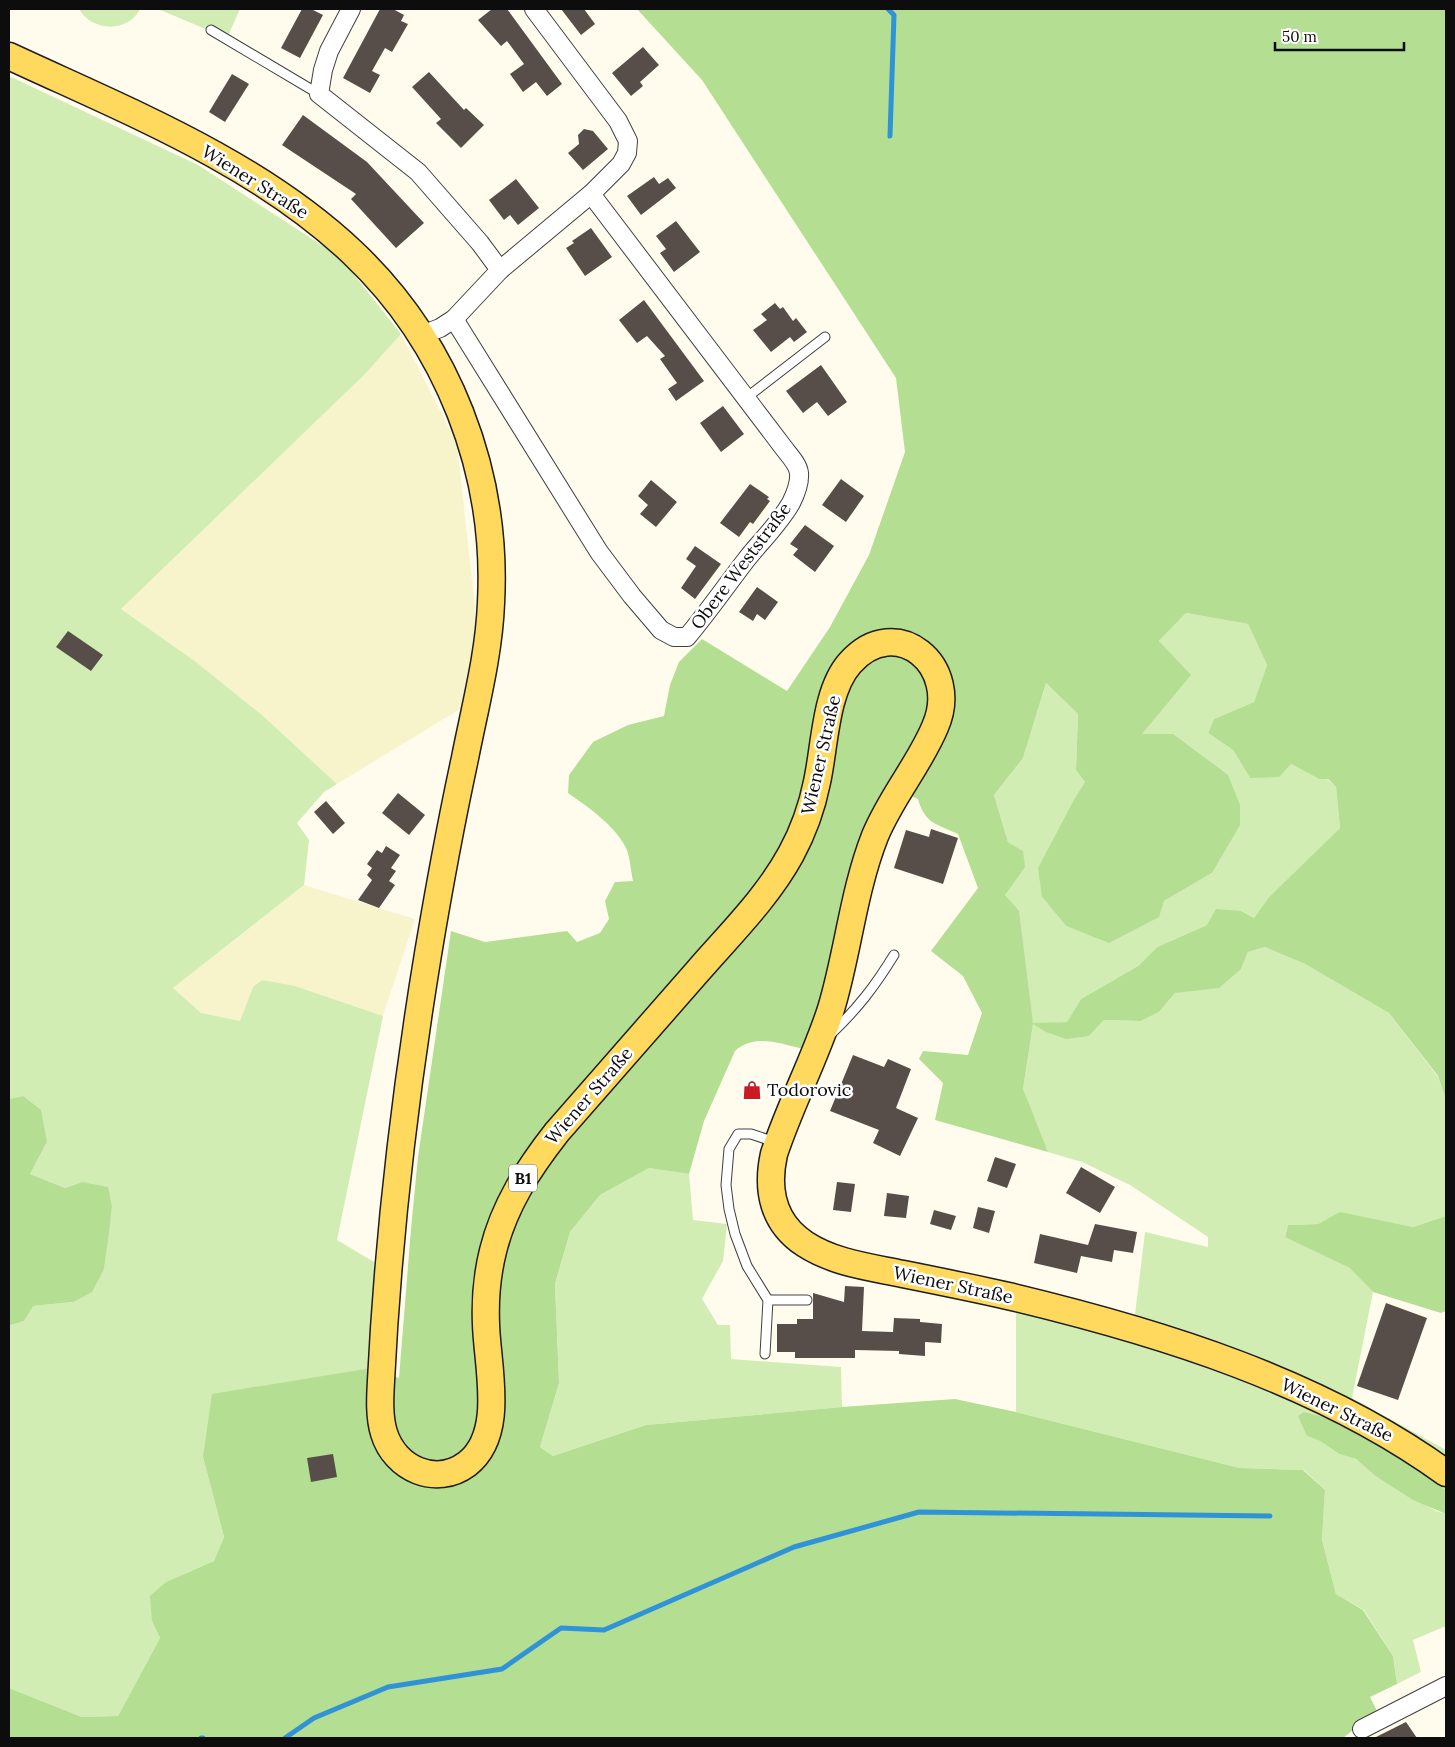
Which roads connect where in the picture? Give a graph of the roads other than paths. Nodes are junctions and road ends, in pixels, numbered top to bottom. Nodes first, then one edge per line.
1 (351, 9) edge
2 (534, 9) edge
3 (212, 30) dead end
4 (9, 56) edge
5 (319, 94) junction
6 (591, 194) junction
7 (500, 270) junction
8 (454, 319) junction
9 (422, 335) junction
10 (825, 337) dead end
11 (746, 398) junction
12 (894, 955) dead end
13 (818, 1047) junction
14 (778, 1143) junction
15 (768, 1300) junction
16 (807, 1300) dead end
17 (765, 1354) dead end
18 (1446, 1473) edge
19 (1446, 1686) edge
20 (1364, 1734) edge

1 - 5 street
2 - 6 street
3 - 5 lane
4 - 9 main road, Wiener Straße / B1
5 - 7 street
6 - 7 street
6 - 11 street, Obere Weststraße
7 - 8 street
8 - 9 street
8 - 11 street, Obere Weststraße
9 - 13 main road, Wiener Straße / B1
10 - 11 lane
12 - 13 lane
13 - 14 main road, Wiener Straße / B1
14 - 15 lane
14 - 18 main road, Wiener Straße / B1
15 - 16 lane
15 - 17 lane
19 - 20 street

